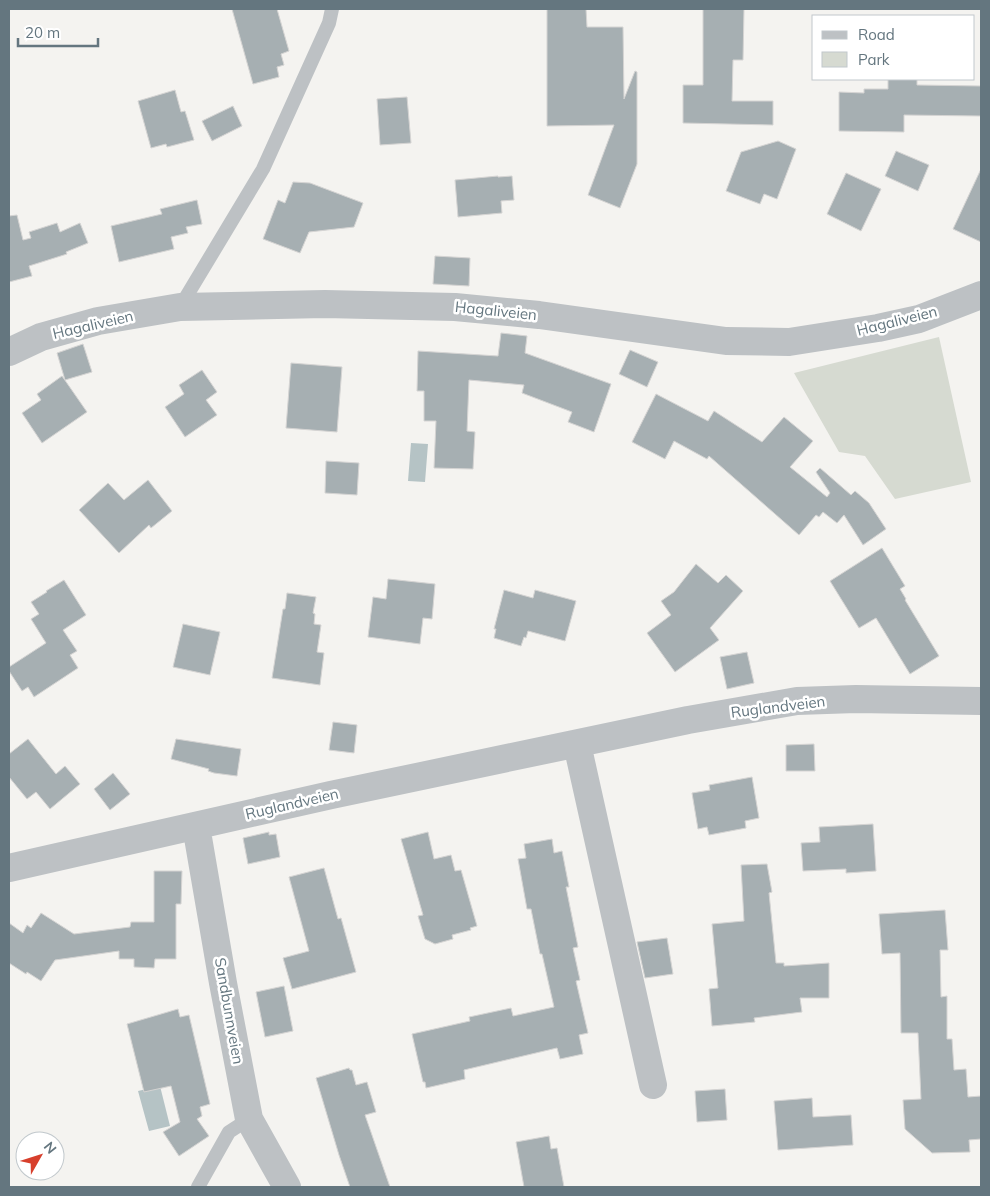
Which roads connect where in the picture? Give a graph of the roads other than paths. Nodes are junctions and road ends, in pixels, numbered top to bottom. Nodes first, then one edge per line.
1 (332, 9) edge
2 (981, 296) edge
3 (180, 307) junction
4 (9, 352) edge
5 (981, 701) edge
6 (577, 744) junction
7 (196, 826) junction
8 (9, 868) edge
9 (652, 1086) dead end
10 (249, 1119) junction
11 (198, 1187) edge
12 (287, 1187) edge

1 - 3 lane
2 - 3 street, Hagaliveien
3 - 4 street, Hagaliveien
5 - 6 street, Ruglandveien
6 - 7 street, Ruglandveien
6 - 9 street
7 - 8 street, Ruglandveien
7 - 10 street, Sandbunnveien
10 - 11 lane
10 - 12 street, Sandbunnveien

